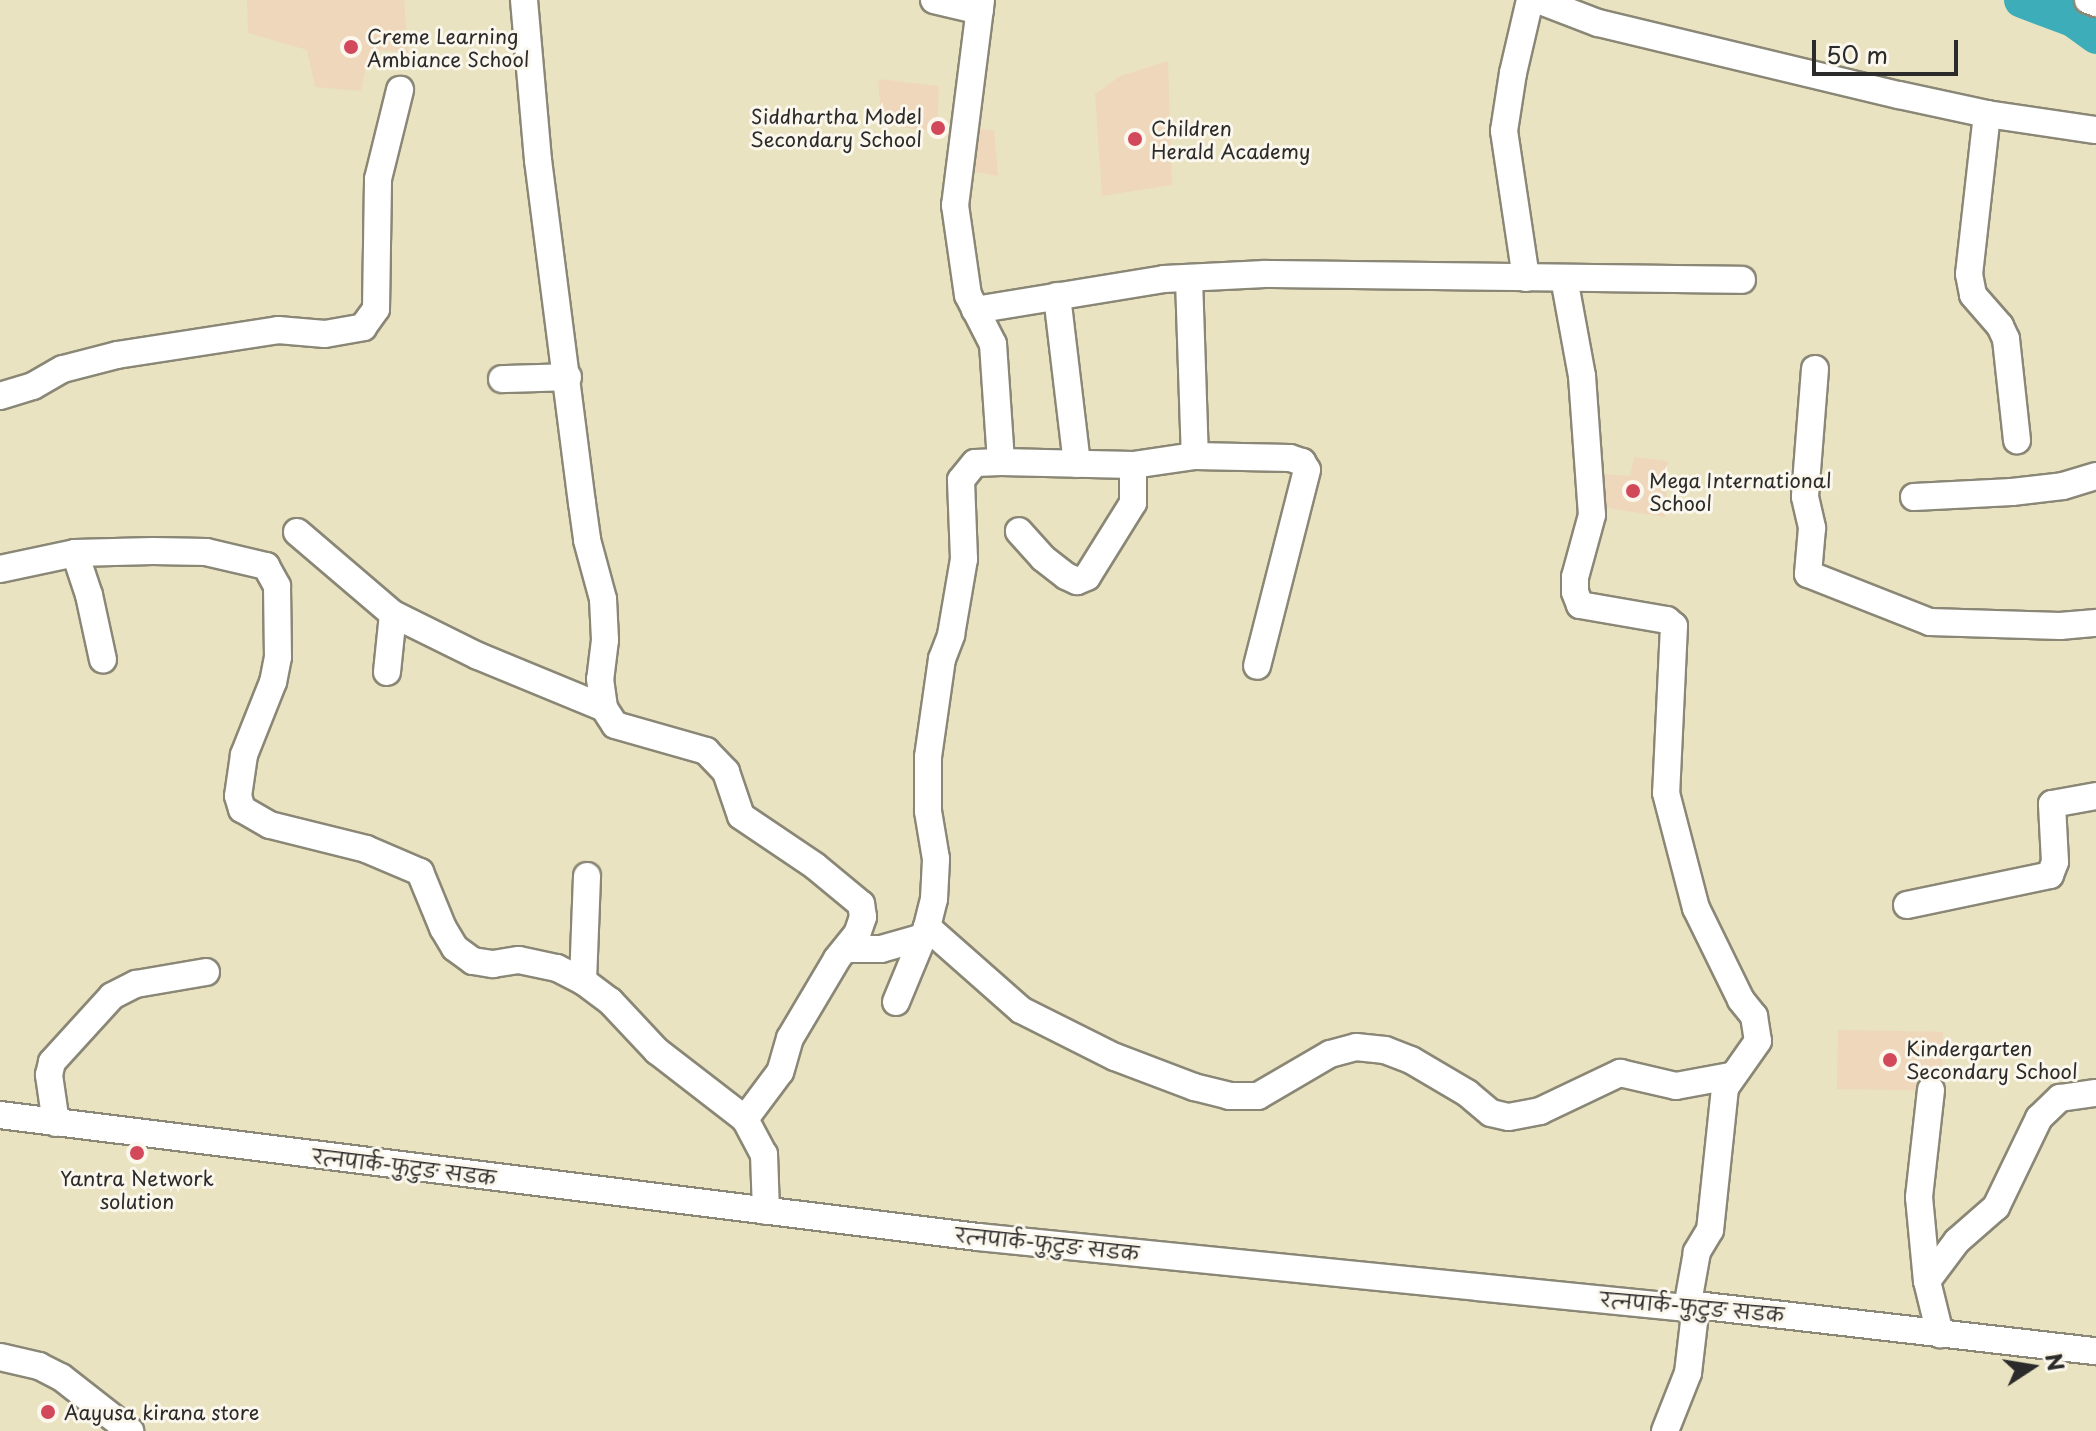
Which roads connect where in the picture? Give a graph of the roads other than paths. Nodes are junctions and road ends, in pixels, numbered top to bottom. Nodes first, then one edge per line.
1 (524, 0) edge
2 (934, 0) edge
3 (1530, 0) edge
4 (1538, 0) edge
5 (2088, 0) edge
6 (2096, 3) edge
7 (981, 5) edge
8 (1601, 11) edge
9 (400, 90) dead end
10 (1987, 114) junction
11 (2096, 130) edge
12 (1526, 278) junction
13 (1564, 278) junction
14 (1189, 279) junction
15 (1742, 280) dead end
16 (1057, 296) junction
17 (975, 310) junction
18 (1815, 369) dead end
19 (568, 377) junction
20 (502, 379) dead end
21 (0, 396) edge
22 (2017, 440) dead end
23 (1195, 456) junction
24 (1001, 462) junction
25 (1077, 464) junction
26 (1133, 465) junction
27 (2096, 476) edge
28 (1914, 497) dead end
29 (1019, 531) dead end
30 (297, 532) dead end
31 (75, 553) junction
32 (0, 569) edge
33 (393, 614) junction
34 (2096, 623) edge
35 (103, 660) dead end
36 (1257, 666) dead end
37 (387, 672) dead end
38 (604, 708) junction
39 (2096, 796) edge
40 (587, 876) dead end
41 (1907, 905) dead end
42 (925, 932) junction
43 (846, 949) junction
44 (206, 972) dead end
45 (583, 981) junction
46 (896, 1002) dead end
47 (1730, 1076) junction
48 (1931, 1090) dead end
49 (2096, 1093) edge
50 (0, 1115) edge
51 (745, 1119) junction
52 (56, 1123) junction
53 (766, 1211) junction
54 (1927, 1281) junction
55 (1692, 1306) junction
56 (1940, 1334) junction
57 (2096, 1351) edge
58 (0, 1357) edge
59 (130, 1431) edge
60 (1665, 1431) edge

1 - 19 street
2 - 7 street
3 - 12 street
4 - 8 street
5 - 6 street
7 - 17 street
8 - 10 street
9 - 21 street
10 - 11 street
10 - 22 street
12 - 13 street
12 - 14 street
13 - 15 street
13 - 47 street
14 - 16 street
14 - 23 street
16 - 17 street
16 - 25 street
17 - 24 street
18 - 34 street
19 - 20 street
19 - 38 street
23 - 26 street
23 - 36 street
24 - 25 street
24 - 42 street
25 - 26 street
26 - 29 street
27 - 28 street
30 - 33 street
31 - 32 street
31 - 35 street
31 - 45 street
33 - 37 street
33 - 38 street
38 - 43 street
39 - 41 street
40 - 45 street
42 - 43 street
42 - 46 street
42 - 47 street
43 - 51 street
44 - 52 street
45 - 51 street
47 - 55 street
48 - 54 street
49 - 54 street
50 - 52 street, रत्नपार्क-फुटुङ सडक
51 - 53 street
52 - 53 street, रत्नपार्क-फुटुङ सडक
53 - 55 street, रत्नपार्क-फुटुङ सडक
54 - 56 street
55 - 56 street, रत्नपार्क-फुटुङ सडक
55 - 60 street
56 - 57 street, रत्नपार्क-फुटुङ सडक
58 - 59 street

